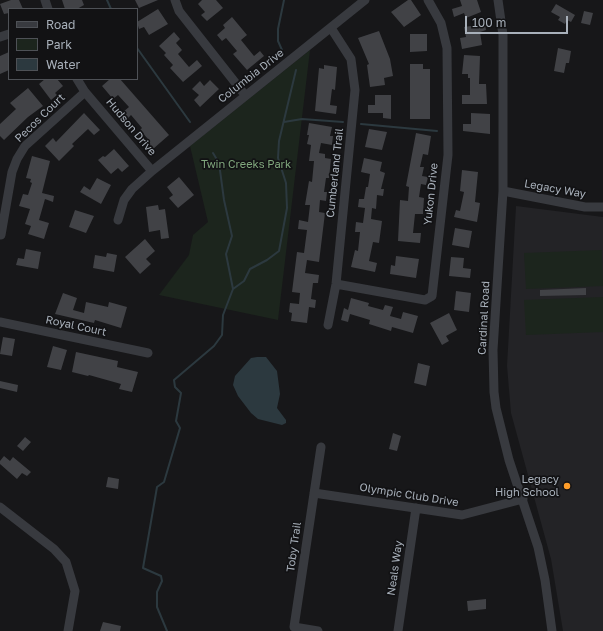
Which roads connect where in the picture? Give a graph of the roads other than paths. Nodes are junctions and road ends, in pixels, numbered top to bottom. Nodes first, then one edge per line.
1 (175, 0) edge
2 (366, 0) edge
3 (428, 0) edge
4 (498, 0) edge
5 (331, 28) junction
6 (78, 80) edge
7 (85, 92) junction
8 (245, 95) junction
9 (152, 171) junction
10 (503, 191) junction
11 (603, 207) edge
12 (118, 220) dead end
13 (1, 235) dead end
14 (336, 284) junction
15 (0, 322) edge
16 (328, 325) dead end
17 (148, 353) dead end
18 (321, 447) dead end
19 (314, 493) junction
20 (523, 499) junction
21 (0, 507) edge
22 (416, 508) junction
23 (68, 631) edge
24 (318, 631) edge
25 (398, 631) edge
26 (552, 631) edge

1 - 8 street
2 - 5 street, Columbia Drive
3 - 14 street, Yukon Drive
4 - 10 street, Cardinal Road
5 - 8 street, Columbia Drive
5 - 14 street, Cumberland Trail
6 - 7 street, Hudson Drive
7 - 9 street, Hudson Drive
7 - 13 street, Pecos Court
8 - 9 street, Columbia Drive
9 - 12 street, Columbia Drive
10 - 11 street, Legacy Way
10 - 20 street, Cardinal Road
14 - 16 street, Cumberland Trail
15 - 17 street, Royal Court
18 - 19 street, Toby Trail
19 - 22 street, Olympic Club Drive
19 - 24 street, Toby Trail
20 - 22 street, Olympic Club Drive
20 - 26 street, Cardinal Road
21 - 23 street
22 - 25 street, Neals Way

